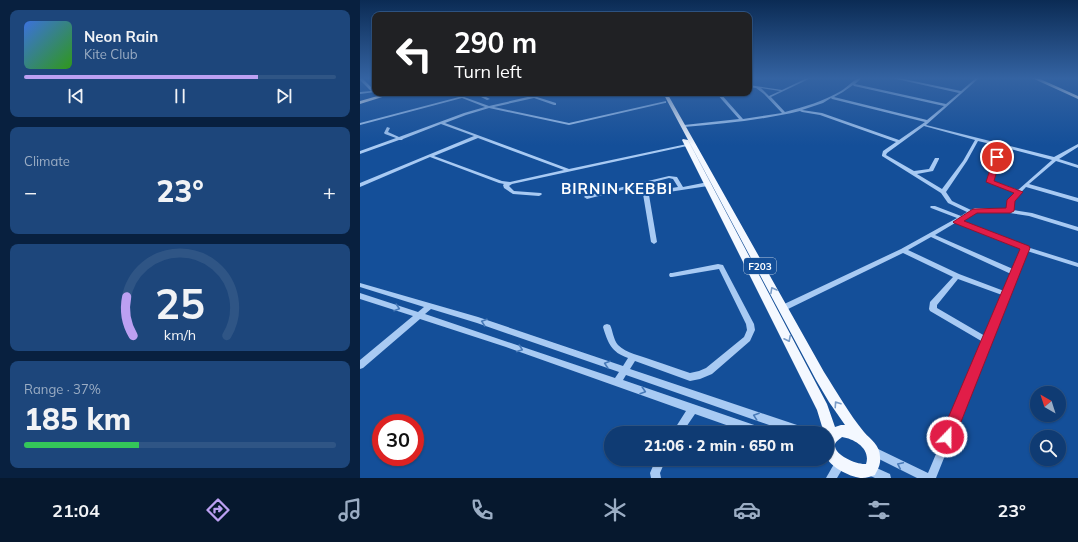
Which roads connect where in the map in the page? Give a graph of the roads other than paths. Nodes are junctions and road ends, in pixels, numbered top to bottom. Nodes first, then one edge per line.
1 (451, 100) edge
2 (468, 100) edge
3 (519, 100) edge
4 (544, 100) edge
5 (656, 100) edge
6 (666, 100) edge
7 (667, 100) edge
8 (724, 100) edge
9 (772, 100) edge
10 (826, 100) edge
11 (842, 100) edge
12 (924, 100) edge
13 (951, 100) edge
14 (555, 104) dead end
15 (946, 105) junction
16 (490, 107) junction
17 (796, 111) junction
18 (784, 113) junction
19 (742, 120) junction
20 (927, 121) junction
21 (442, 123) junction
22 (360, 124) edge
23 (923, 125) junction
24 (684, 126) junction
25 (388, 128) dead end
26 (478, 136) junction
27 (401, 138) junction
28 (977, 139) junction
29 (899, 142) junction
30 (687, 145) junction
31 (1001, 145) junction
32 (1078, 145) edge
33 (360, 153) edge
34 (431, 156) junction
35 (937, 159) dead end
36 (1055, 159) junction
37 (1078, 167) edge
38 (570, 170) junction
39 (913, 173) junction
40 (510, 183) junction
41 (643, 184) junction
42 (708, 184) junction
43 (360, 185) edge
44 (1025, 185) junction
45 (681, 188) junction
46 (943, 192) junction
47 (1019, 192) junction
48 (539, 194) dead end
49 (646, 194) junction
50 (587, 197) dead end
51 (1078, 200) edge
52 (933, 207) dead end
53 (1010, 211) junction
54 (972, 212) junction
55 (960, 220) junction
56 (1078, 229) edge
57 (931, 236) junction
58 (654, 242) dead end
59 (1025, 248) junction
60 (903, 250) junction
61 (1078, 266) edge
62 (1016, 273) junction
63 (672, 275) dead end
64 (957, 276) junction
65 (360, 285) edge
66 (1006, 294) junction
67 (360, 296) edge
68 (430, 306) junction
69 (783, 308) junction
70 (419, 315) junction
71 (607, 327) dead end
72 (986, 340) junction
73 (633, 357) junction
74 (360, 365) edge
75 (625, 370) junction
76 (617, 382) junction
77 (693, 408) junction
78 (681, 426) edge
79 (743, 426) edge
80 (786, 426) edge
81 (827, 426) edge
82 (860, 435) junction
83 (834, 436) edge
84 (872, 452) junction
85 (834, 464) edge
86 (658, 466) edge
87 (868, 474) edge
88 (842, 475) edge
89 (656, 478) edge
90 (886, 478) edge
91 (930, 478) edge

1 - 22 street
2 - 16 street
3 - 16 street
4 - 14 street
5 - 16 street
6 - 30 main road, F203
7 - 24 main road, F203
8 - 19 street
9 - 18 street
10 - 17 street
11 - 20 street
12 - 15 street
13 - 15 street
15 - 20 street
16 - 21 street
17 - 18 street
17 - 29 street
18 - 19 street
19 - 24 street
20 - 23 street
21 - 26 street
21 - 27 street
23 - 28 street
23 - 29 street
69 -> 24 main road, F203
25 - 27 street
26 - 34 street
26 - 38 street
27 - 33 street
28 - 31 street
28 - 46 street
29 - 39 street
30 - 38 street
30 - 42 main road, F203
31 - 36 street
31 - 47 street
32 - 36 street
34 - 40 street
34 - 43 street
35 - 39 street
36 - 37 street
36 - 44 street
38 - 40 street
39 - 46 street
40 - 48 street
41 - 45 street
41 - 49 street
41 - 50 street
42 - 45 street
42 -> 81 main road, F203
44 - 47 street
44 - 51 street
45 - 49 street
46 - 54 street
47 - 53 street
49 - 58 street
52 - 55 street
53 - 54 street
53 - 56 street
54 - 55 street
55 - 57 street
55 - 59 street
57 - 60 street
57 - 62 street
59 - 61 street
59 - 62 street
60 - 64 street
60 - 69 street
62 - 66 street
63 - 73 street
64 - 66 street
64 - 72 street
65 - 68 street
66 - 72 street
67 -> 70 street
68 - 70 street
75 -> 68 street
82 -> 69 main road, F203
70 - 74 street
70 -> 76 street
71 - 73 street
72 - 91 street
73 - 75 street
75 - 76 street
80 -> 75 street
76 -> 77 street
77 - 78 street
77 - 79 street
82 - 83 main road
82 - 84 main road
84 - 87 main road
91 -> 84 street
85 - 88 main road
86 - 89 street
87 - 88 main road
87 - 90 street

